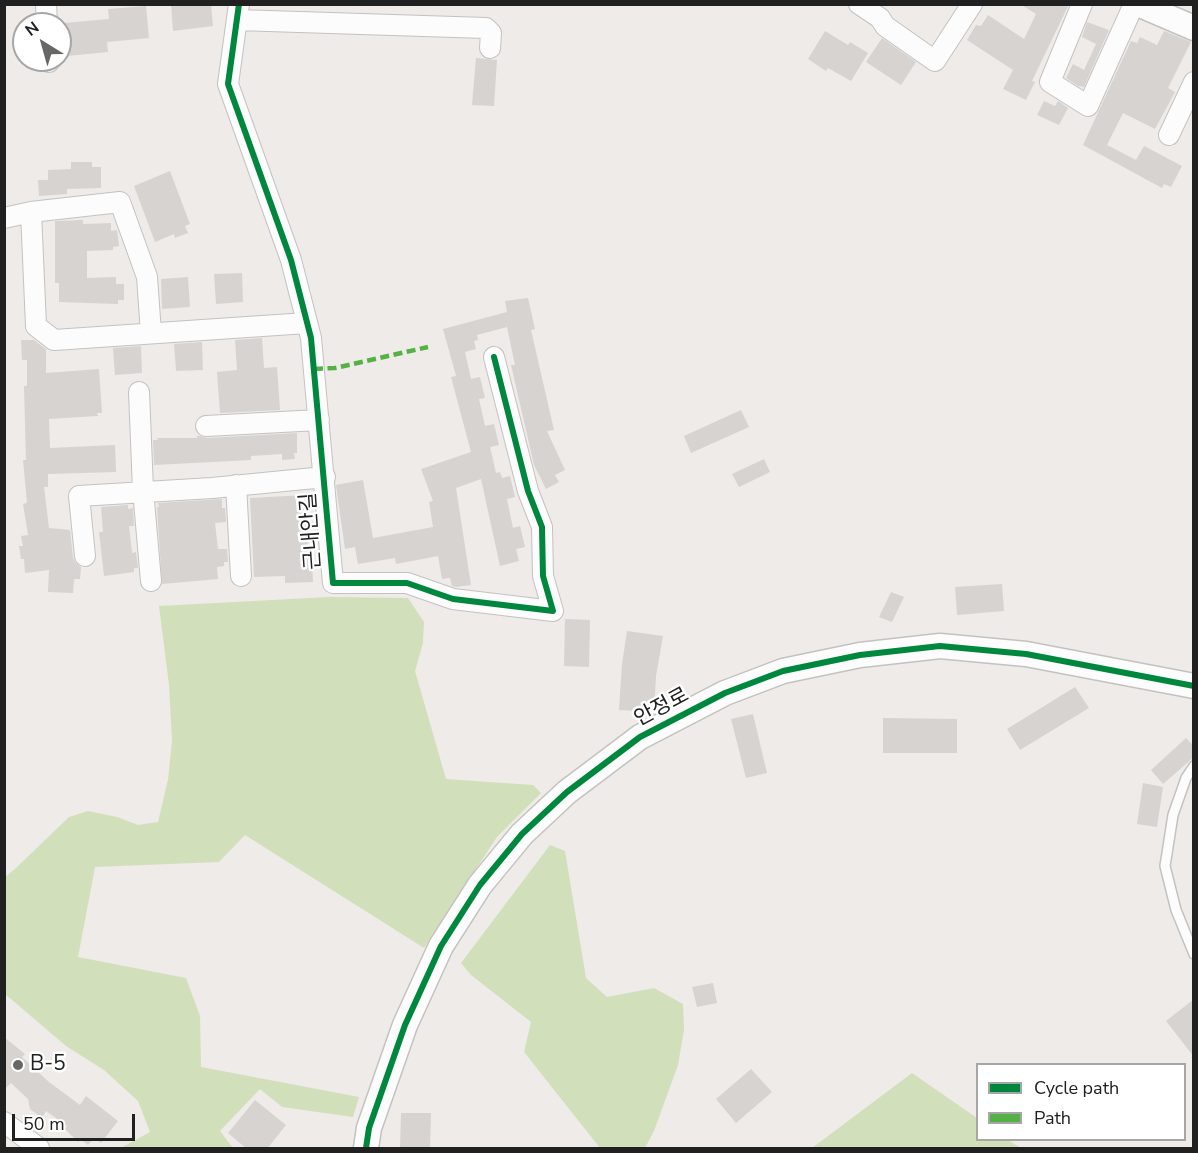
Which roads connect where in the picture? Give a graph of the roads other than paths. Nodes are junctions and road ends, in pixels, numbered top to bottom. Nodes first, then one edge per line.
1 (859, 4) edge
2 (972, 4) edge
3 (1082, 4) edge
4 (1136, 4) edge
5 (238, 12) edge
6 (1194, 28) edge
7 (490, 48) dead end
8 (1194, 82) edge
9 (1169, 135) dead end
10 (31, 212) junction
11 (4, 218) edge
12 (307, 322) junction
13 (151, 333) junction
14 (494, 357) dead end
15 (139, 392) dead end
16 (319, 420) junction
17 (206, 426) dead end
18 (325, 477) junction
19 (236, 485) junction
20 (143, 490) junction
21 (85, 556) dead end
22 (241, 576) dead end
23 (151, 581) dead end
24 (1194, 686) edge
25 (1194, 766) edge
26 (1194, 954) edge
27 (4, 1122) edge
28 (39, 1149) edge
29 (366, 1149) edge

1 - 2 street
3 - 4 street
4 - 6 street
5 - 7 street
5 - 12 street, 근내안길
8 - 9 street
10 - 11 street
10 - 13 street
10 - 13 street
12 - 13 street
12 - 16 street, 근내안길
14 - 18 street, 근내안길
15 - 20 street
16 - 17 street
16 - 18 street, 근내안길
18 - 19 street, 근내안길
19 - 20 street, 근내안길
19 - 22 street
20 - 21 street, 근내안길
20 - 23 street
24 - 29 street, 안정로
25 - 26 lane
27 - 28 street

